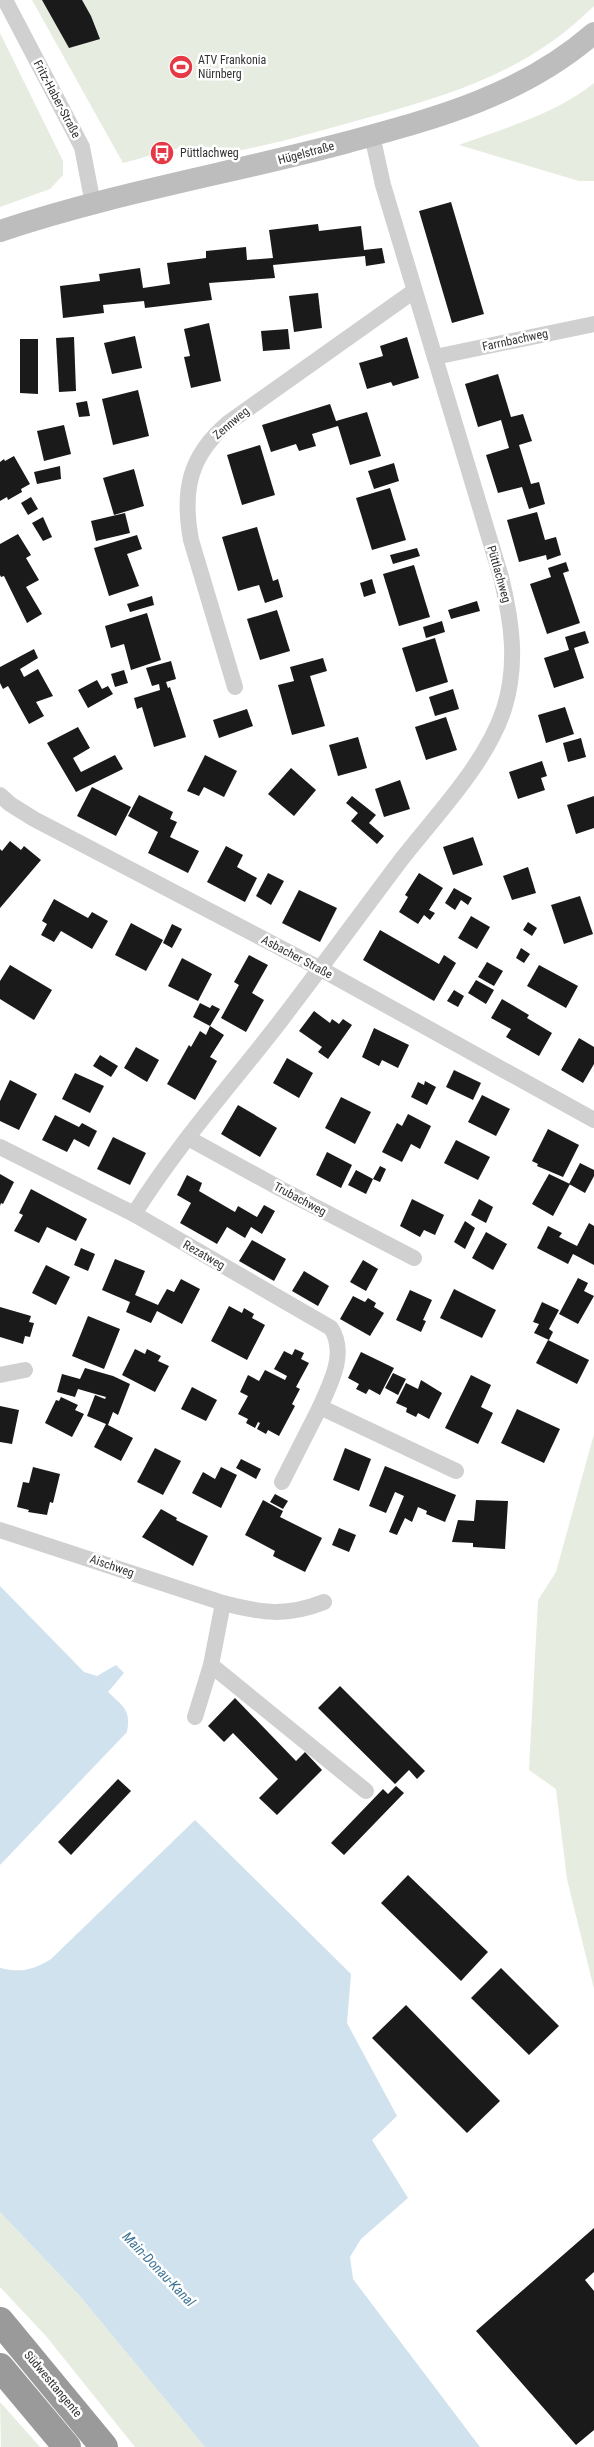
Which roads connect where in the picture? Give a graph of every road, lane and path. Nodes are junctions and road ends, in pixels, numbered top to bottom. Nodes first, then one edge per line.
1 (5, 0) edge
2 (594, 33) edge
3 (372, 136) junction
4 (93, 204) junction
5 (0, 231) edge
6 (414, 291) junction
7 (594, 324) edge
8 (435, 356) junction
9 (235, 687) dead end
10 (0, 795) edge
11 (319, 968) junction
12 (594, 1120) edge
13 (188, 1138) junction
14 (0, 1148) edge
15 (134, 1214) junction
16 (414, 1258) dead end
17 (25, 1370) dead end
18 (0, 1375) edge
19 (320, 1407) junction
20 (456, 1471) dead end
21 (282, 1482) dead end
22 (0, 1530) edge
23 (324, 1602) dead end
24 (224, 1603) junction
25 (212, 1665) junction
26 (196, 1717) dead end
27 (366, 1791) dead end
28 (0, 2321) edge
29 (0, 2367) edge
30 (67, 2447) edge
31 (104, 2447) edge

1 - 4 street, Fritz-Haber-Straße
2 - 3 street, Hügelstraße
3 - 4 street, Hügelstraße
3 - 6 street, Püttlachweg
4 - 5 street, Hügelstraße
6 - 8 street, Püttlachweg
6 - 9 street, Zennweg
7 - 8 street, Farrnbachweg
8 - 11 street, Püttlachweg
10 - 11 street, Asbacher Straße
11 - 12 street, Asbacher Straße
11 - 13 street
13 - 15 street
13 - 16 street, Trubachweg
14 - 15 street, Rezatweg
15 - 19 street, Rezatweg
17 - 18 street
19 - 20 street
19 - 21 street, Rezatweg
22 - 24 street, Aischweg
23 - 24 street, Aischweg
24 - 25 street
25 - 26 street
25 - 27 street
28 - 31 highway, Südwesttangente
29 - 30 highway

